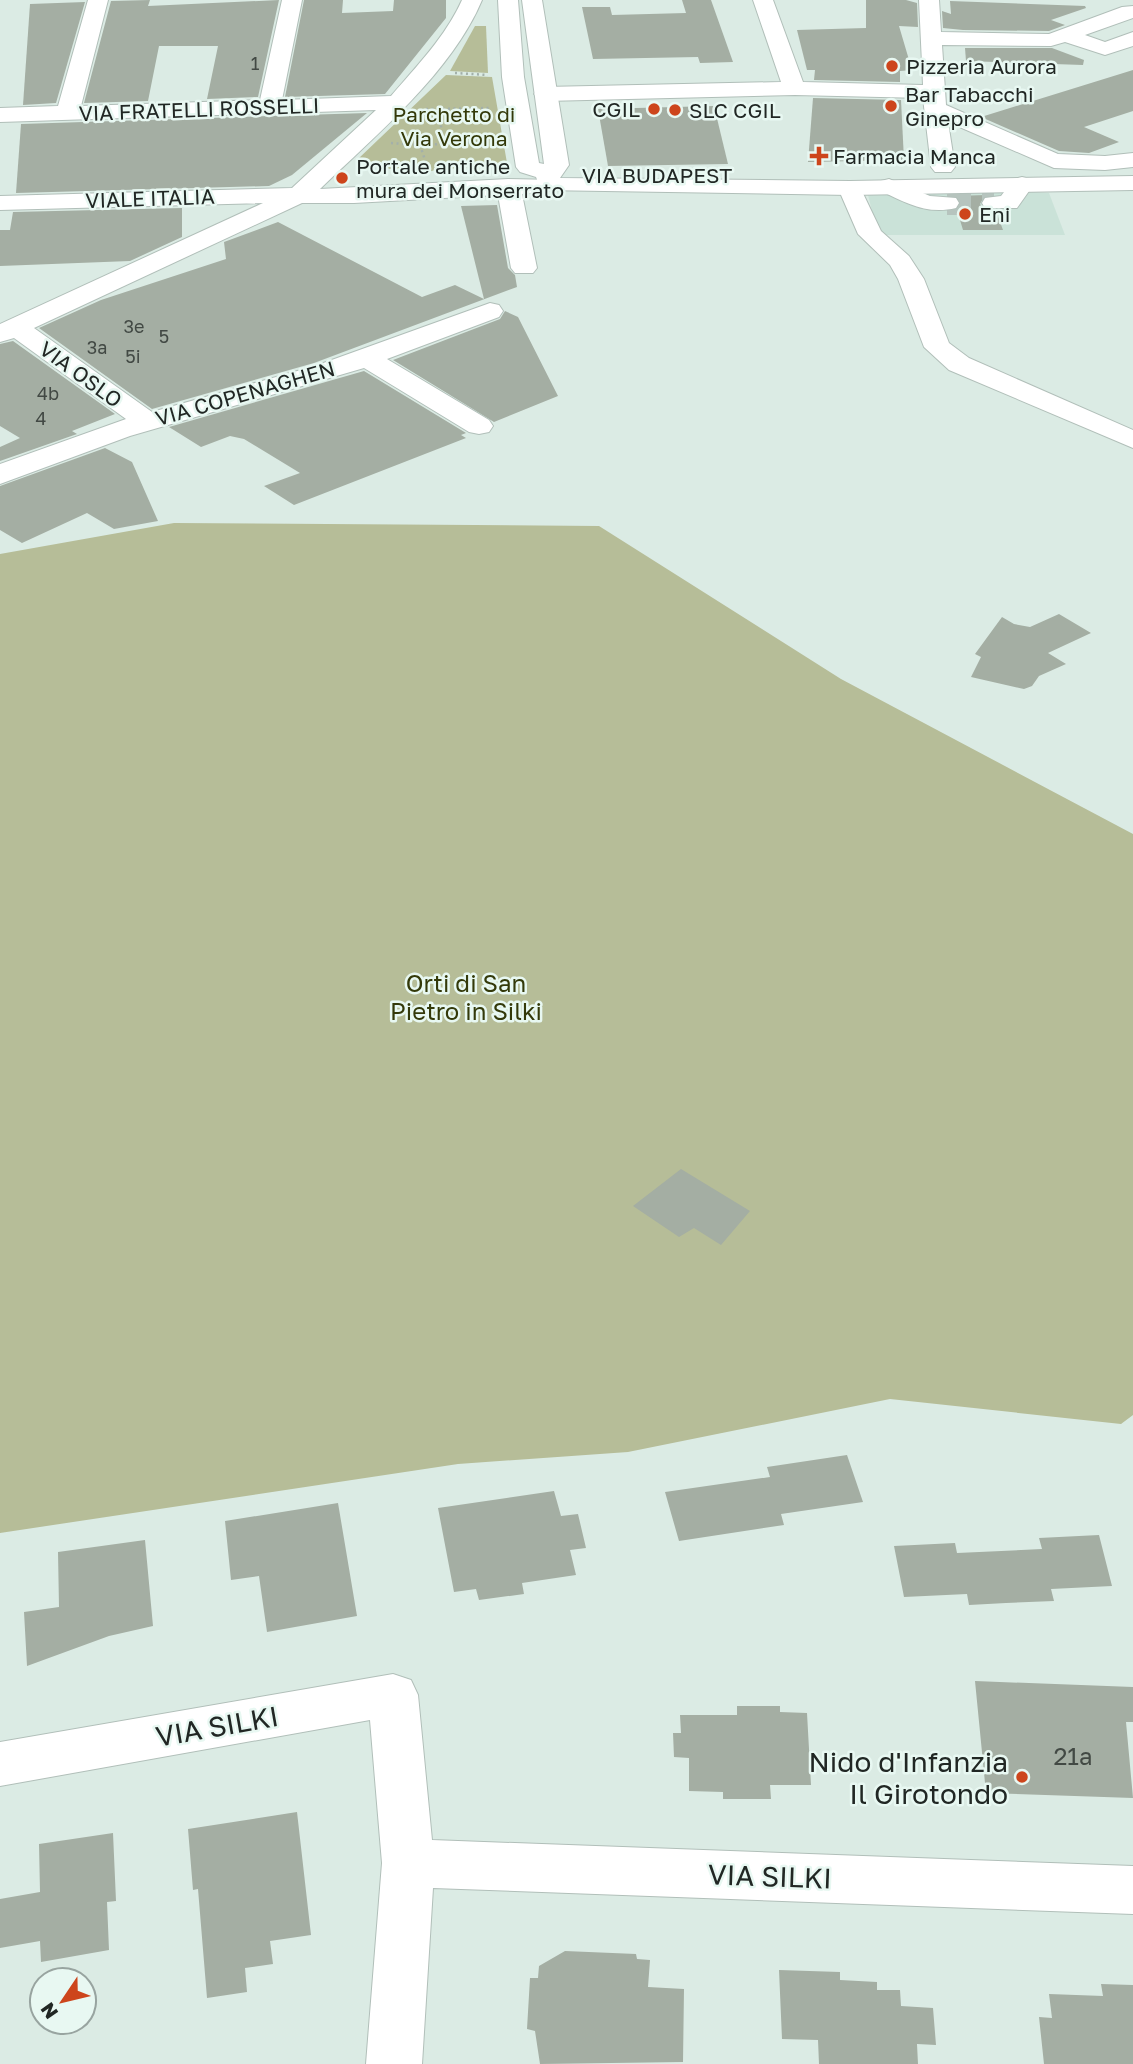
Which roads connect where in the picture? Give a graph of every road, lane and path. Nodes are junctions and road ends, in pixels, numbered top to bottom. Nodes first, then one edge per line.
1 (98, 0) edge
2 (292, 0) edge
3 (472, 0) edge
4 (508, 0) edge
5 (532, 0) edge
6 (763, 0) edge
7 (929, 0) edge
8 (1133, 12) edge
9 (1066, 35) junction
10 (931, 38) junction
11 (1133, 38) edge
12 (448, 73) dead end
13 (496, 74) dead end
14 (790, 80) junction
15 (545, 94) junction
16 (935, 100) junction
17 (397, 103) junction
18 (499, 108) dead end
19 (269, 109) junction
20 (68, 113) junction
21 (0, 115) edge
22 (501, 141) dead end
23 (386, 143) dead end
24 (443, 144) junction
25 (420, 145) junction
26 (1133, 160) edge
27 (995, 164) junction
28 (1133, 173) edge
29 (429, 174) dead end
30 (548, 178) junction
31 (1133, 183) edge
32 (1022, 184) junction
33 (943, 185) junction
34 (508, 186) junction
35 (850, 188) junction
36 (299, 195) junction
37 (0, 203) edge
38 (994, 203) tunnel mouth
39 (524, 268) dead end
40 (489, 311) dead end
41 (8, 330) edge
42 (365, 358) junction
43 (146, 421) junction
44 (479, 426) dead end
45 (1133, 440) edge
46 (0, 475) edge
47 (0, 1764) edge
48 (408, 1863) junction
49 (1133, 1890) edge
50 (394, 2064) edge

1 - 20 street
2 - 19 street
3 - 17 street
4 - 30 street
5 - 15 street
6 - 14 street
7 - 10 street
8 - 9 street
9 - 10 street
9 - 11 street
10 - 16 street
12 - 13 path
14 - 15 street
14 - 16 street
15 - 30 street
16 - 26 street
16 - 33 street
17 - 19 street, VIA FRATELLI ROSSELLI
17 - 36 street
18 - 24 path
19 - 20 street, VIA FRATELLI ROSSELLI
20 - 21 street, VIA FRATELLI ROSSELLI
22 - 24 path
23 - 25 path
24 - 25 path
25 - 29 path
27 - 28 street
27 - 32 street
27 - 33 street
30 - 33 street, VIA BUDAPEST
30 - 34 street, VIA BUDAPEST
30 - 35 street, VIA BUDAPEST
30 - 36 street, VIA BUDAPEST
31 - 32 street
32 - 33 street
32 - 38 street
33 - 35 street, VIA BUDAPEST
34 - 36 street, VIA BUDAPEST
34 - 39 street
35 - 45 street
36 - 37 street, VIALE ITALIA
36 - 41 street
40 - 42 street, VIA COPENAGHEN
41 - 43 street, VIA OSLO
42 - 43 street, VIA COPENAGHEN
42 - 44 street
43 - 46 street, VIA COPENAGHEN
47 - 48 street, VIA SILKI
48 - 49 street, VIA SILKI
48 - 50 street, VIA SILKI

